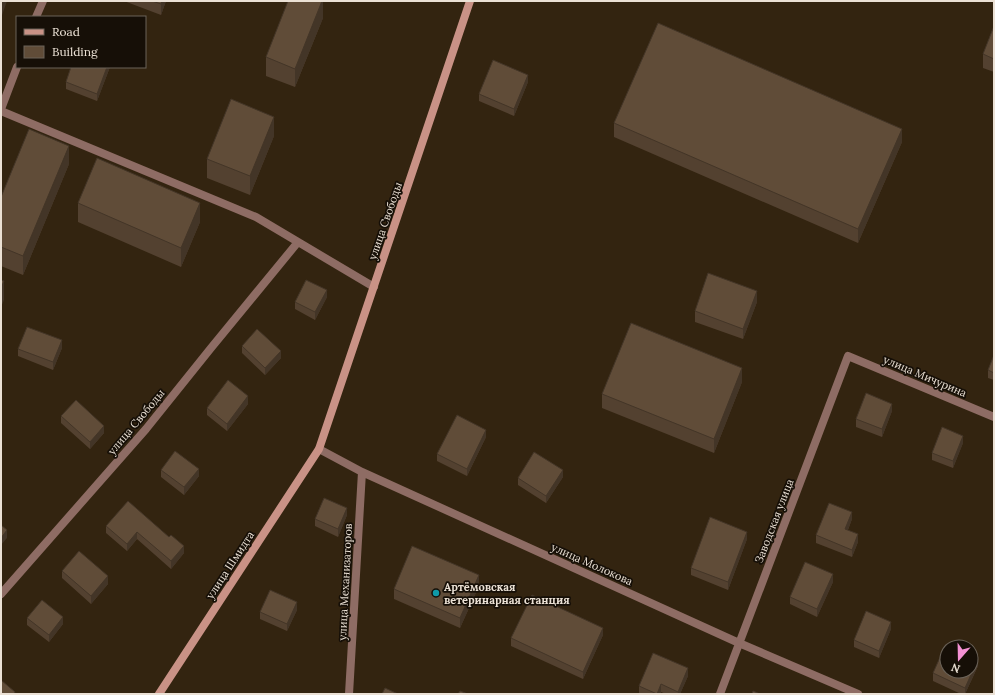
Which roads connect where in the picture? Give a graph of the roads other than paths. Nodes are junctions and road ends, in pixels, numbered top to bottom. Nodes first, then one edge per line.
1 (43, 1) edge
2 (470, 1) edge
3 (36, 16) edge
4 (17, 68) edge
5 (1, 110) edge
6 (298, 242) junction
7 (374, 287) junction
8 (848, 356) joint
9 (994, 417) edge
10 (319, 449) junction
11 (362, 472) junction
12 (1, 594) edge
13 (739, 643) junction
14 (159, 694) edge
15 (349, 694) edge
16 (720, 694) edge
17 (858, 694) edge

1 - 3 street
2 - 7 street, улица Свободы
4 - 5 street
5 - 6 street
6 - 7 street
6 - 12 street, улица Свободы
7 - 10 street, улица Свободы
8 - 9 street, улица Мичурина
8 - 13 street, Заводская улица
10 - 11 street, улица Молокова
10 - 14 street, улица Шмидта
11 - 13 street, улица Молокова
11 - 15 street, улица Механизаторов
13 - 16 street, Заводская улица
13 - 17 street, улица Молокова

